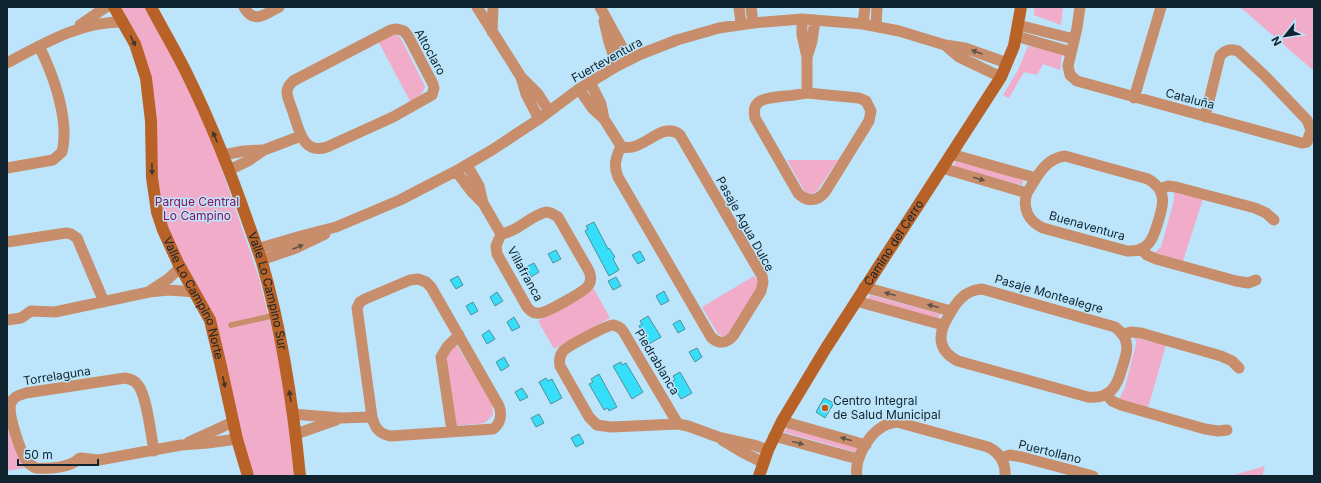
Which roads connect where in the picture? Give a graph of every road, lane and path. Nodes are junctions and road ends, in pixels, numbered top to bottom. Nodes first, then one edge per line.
1 (106, 7) edge
2 (114, 7) edge
3 (244, 7) edge
4 (279, 7) edge
5 (477, 7) edge
6 (493, 7) edge
7 (739, 7) edge
8 (751, 7) edge
9 (866, 7) edge
10 (878, 7) edge
11 (1021, 7) edge
12 (1080, 7) edge
13 (1161, 7) edge
14 (156, 9) edge
15 (601, 10) edge
16 (802, 19) junction
17 (815, 20) junction
18 (123, 22) junction
19 (753, 23) junction
20 (741, 24) junction
21 (863, 24) junction
22 (876, 26) junction
23 (72, 31) junction
24 (1017, 31) junction
25 (492, 32) junction
26 (1074, 39) junction
27 (945, 45) junction
28 (39, 46) junction
29 (1071, 52) junction
30 (807, 57) junction
31 (629, 60) junction
32 (7, 63) edge
33 (1007, 63) junction
34 (617, 66) junction
35 (521, 77) junction
36 (1001, 77) junction
37 (590, 82) junction
38 (579, 89) junction
39 (807, 93) junction
40 (1134, 98) junction
41 (549, 111) junction
42 (1205, 117) junction
43 (539, 119) junction
44 (604, 119) junction
45 (301, 136) junction
46 (621, 146) junction
47 (264, 150) junction
48 (951, 154) junction
49 (223, 155) junction
50 (467, 165) junction
51 (7, 168) edge
52 (942, 168) junction
53 (228, 170) junction
54 (456, 172) junction
55 (1036, 178) junction
56 (1160, 189) junction
57 (1027, 193) junction
58 (483, 203) junction
59 (1274, 220) dead end
60 (336, 227) junction
61 (501, 234) junction
62 (7, 242) edge
63 (257, 249) junction
64 (1141, 249) junction
65 (261, 260) junction
66 (181, 267) junction
67 (1256, 280) dead end
68 (864, 287) junction
69 (149, 292) junction
70 (195, 292) junction
71 (856, 301) junction
72 (104, 302) junction
73 (951, 311) junction
74 (276, 315) junction
75 (7, 320) edge
76 (231, 325) dead end
77 (943, 325) junction
78 (1123, 334) junction
79 (459, 335) junction
80 (1239, 368) dead end
81 (1106, 394) junction
82 (293, 414) junction
83 (372, 417) junction
84 (341, 418) junction
85 (782, 421) junction
86 (233, 422) junction
87 (678, 424) junction
88 (1227, 430) dead end
89 (452, 431) junction
90 (296, 434) junction
91 (774, 436) junction
92 (718, 437) junction
93 (236, 439) junction
94 (866, 445) junction
95 (181, 446) junction
96 (768, 450) junction
97 (154, 451) junction
98 (1001, 458) junction
99 (858, 459) junction
100 (764, 463) junction
101 (248, 476) edge
102 (300, 476) edge
103 (759, 476) edge
104 (857, 476) edge
105 (1005, 476) edge
106 (1093, 476) edge

1 - 23 street
2 - 18 street, Valle Lo Campino Norte
3 - 4 street
5 - 25 street
6 - 25 street
7 - 20 street
8 - 19 street
9 - 21 street
10 - 22 street
11 - 24 street, Camino del Cerro
12 - 26 street
13 - 40 street
49 -> 14 street, Valle Lo Campino Sur
15 - 31 street
15 - 34 street
16 - 17 street, Fuerteventura
16 - 19 street, Fuerteventura
16 - 30 street
17 - 21 street, Fuerteventura
17 - 30 street
18 - 23 street
18 -> 66 street, Valle Lo Campino Norte
19 - 20 street, Fuerteventura
20 - 31 street, Fuerteventura
21 - 22 street, Fuerteventura
22 - 27 street, Fuerteventura
23 - 28 street
24 - 26 street
24 - 29 street
24 - 33 street, Camino del Cerro
25 - 35 street
26 - 29 street
33 -> 27 street, Fuerteventura
27 - 36 street, Fuerteventura
28 - 32 street
28 - 51 street
29 - 40 street, Cataluña
30 - 39 street
31 - 34 street, Fuerteventura
33 - 36 street, Camino del Cerro
34 - 37 street, Fuerteventura
35 - 41 street
35 - 43 street
36 - 48 street, Camino del Cerro
37 - 38 street, Fuerteventura
37 - 44 street
38 - 41 street, Fuerteventura
38 - 44 street
39 - 39 street
40 - 42 street, Cataluña
41 - 43 street, Fuerteventura
42 - 42 street, Cataluña
43 - 50 street, Fuerteventura
44 - 46 street
45 - 45 street, Altoclaro
45 - 47 street
46 - 46 street, Pasaje Agua Dulce
47 - 49 street
47 - 53 street
48 - 52 street, Camino del Cerro
48 - 55 street
49 - 53 street, Valle Lo Campino Sur
50 - 54 street, Fuerteventura
50 - 58 street, Villafranca
52 -> 57 street
52 - 68 street, Camino del Cerro
53 - 63 street, Valle Lo Campino Sur
54 - 58 street, Villafranca
54 - 60 street, Fuerteventura
55 - 56 street
55 - 57 street
56 - 59 street
56 - 64 street
57 - 64 street, Buenaventura
58 - 61 street, Villafranca
60 - 63 street, Fuerteventura
65 -> 60 street, Fuerteventura
61 - 61 street, Villafranca
62 - 72 street
63 - 65 street, Valle Lo Campino Sur
64 - 67 street
65 - 74 street, Valle Lo Campino Sur
66 - 69 street
66 - 70 street, Valle Lo Campino Norte
68 - 71 street, Camino del Cerro
73 -> 68 street
69 - 70 street
69 - 72 street
70 -> 86 street, Valle Lo Campino Norte
71 - 77 street
71 - 85 street, Camino del Cerro
72 - 75 street
73 - 77 street, Pasaje Montealegre
73 - 78 street, Pasaje Montealegre
74 - 76 lane
82 -> 74 street, Valle Lo Campino Sur
77 - 81 street, Pasaje Montealegre
78 - 80 street
78 - 81 street
79 - 83 street
79 - 89 street
79 - 89 street
81 - 88 street
82 - 84 street
82 - 90 street, Valle Lo Campino Sur
83 - 84 street
83 - 89 street
84 - 90 street
85 - 91 street, Camino del Cerro
94 -> 85 street
86 - 93 street, Valle Lo Campino Norte
86 - 95 street, Torrelaguna
87 - 87 street, Piedrablanca
87 - 92 street, Piedrablanca
90 - 102 street, Valle Lo Campino Sur
91 - 96 street, Camino del Cerro
91 -> 99 street
92 - 96 street, Piedrablanca
92 - 100 street, Piedrablanca
93 - 95 street, Torrelaguna
93 - 101 street, Valle Lo Campino Norte
94 - 98 street, Puertollano
94 - 99 street, Puertollano
95 - 97 street, Torrelaguna
96 - 100 street, Camino del Cerro
97 - 97 street, Torrelaguna
98 - 105 street, Puertollano
98 - 106 street, Puertollano
99 - 104 street, Puertollano
100 - 103 street, Camino del Cerro

